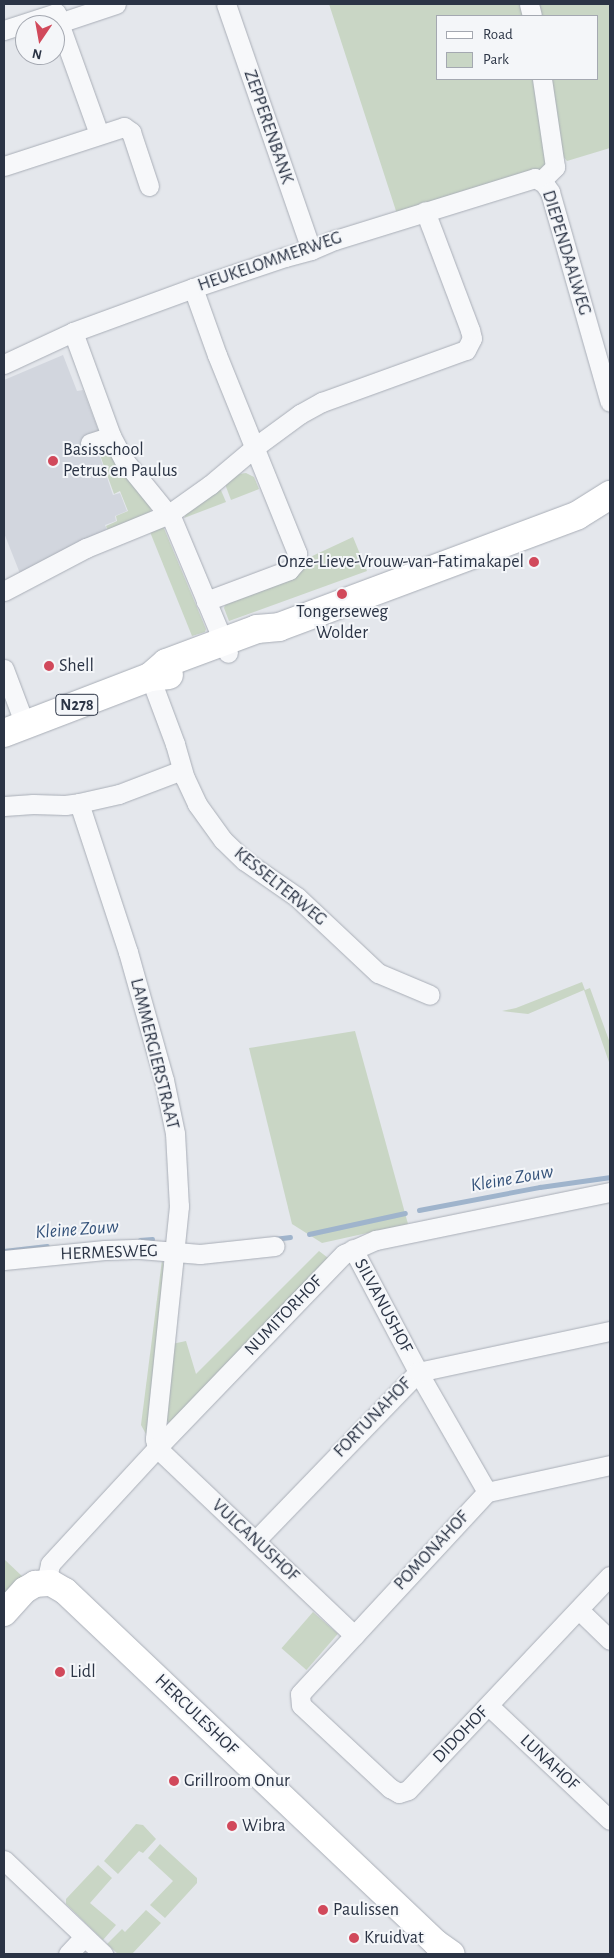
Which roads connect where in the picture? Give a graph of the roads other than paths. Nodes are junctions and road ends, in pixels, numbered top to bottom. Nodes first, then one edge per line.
1 (116, 4) edge
2 (226, 4) edge
3 (65, 21) edge
4 (65, 40) edge
5 (542, 80) edge
6 (99, 134) junction
7 (5, 160) edge
8 (541, 181) junction
9 (149, 186) dead end
10 (425, 211) junction
11 (311, 250) junction
12 (193, 288) junction
13 (73, 332) junction
14 (4, 364) edge
15 (610, 402) edge
16 (111, 436) junction
17 (90, 443) dead end
18 (255, 447) junction
19 (610, 495) edge
20 (610, 511) edge
21 (169, 514) junction
22 (578, 515) junction
23 (4, 591) edge
24 (206, 601) junction
25 (225, 647) junction
26 (4, 669) edge
27 (150, 677) junction
28 (14, 729) edge
29 (182, 770) junction
30 (79, 803) junction
31 (4, 806) edge
32 (430, 995) dead end
33 (610, 1192) edge
34 (274, 1246) dead end
35 (353, 1249) junction
36 (174, 1251) junction
37 (4, 1260) edge
38 (610, 1331) edge
39 (418, 1372) junction
40 (157, 1448) junction
41 (610, 1465) edge
42 (487, 1492) junction
43 (255, 1541) junction
44 (610, 1576) edge
45 (46, 1582) junction
46 (579, 1610) junction
47 (4, 1613) edge
48 (354, 1634) junction
49 (610, 1640) edge
50 (301, 1705) joint
51 (489, 1706) junction
52 (610, 1820) edge
53 (4, 1860) edge
54 (84, 1936) junction
55 (68, 1954) edge
56 (104, 1954) edge
57 (452, 1954) edge

1 - 3 street
2 - 11 street, ZEPPERENBANK
4 - 6 street
5 - 8 street, DIEPENDAALWEG
6 - 7 street
6 - 9 street
8 - 10 street, HEUKELOMMERWEG
8 - 15 street, DIEPENDAALWEG
10 - 11 street, HEUKELOMMERWEG
10 - 18 street
11 - 12 street, HEUKELOMMERWEG
12 - 13 street, HEUKELOMMERWEG
12 - 18 street
13 - 14 street, HEUKELOMMERWEG
13 - 16 street
16 - 17 street
16 - 21 street
18 - 21 street
18 - 24 street
19 - 22 main road, N278
20 - 22 main road, N278
21 - 23 street
21 - 24 street
22 - 25 main road, N278
24 - 25 street
25 - 27 main road, N278
26 - 28 street
27 - 28 main road, N278
27 - 29 street, KESSELTERWEG
29 - 30 street
29 - 32 street, KESSELTERWEG
30 - 31 street
30 - 36 street, LAMMERGIERSTRAAT
33 - 35 street, NUMITORHOF
34 - 36 street, HERMESWEG
35 - 39 street, SILVANUSHOF
35 - 40 street, NUMITORHOF
36 - 37 street, HERMESWEG
36 - 40 street, LAMMERGIERSTRAAT
38 - 39 street, FORTUNAHOF
39 - 42 street, SILVANUSHOF
39 - 43 street, FORTUNAHOF
40 - 43 street, VULCANUSHOF
40 - 45 street, NUMITORHOF
41 - 42 street
42 - 48 street, POMONAHOF
43 - 48 street, VULCANUSHOF
44 - 46 street, DIDOHOF
45 - 47 street
45 - 57 street, HERCULESHOF
46 - 49 street
46 - 51 street, DIDOHOF
48 - 50 street, POMONAHOF
50 - 51 street, DIDOHOF
51 - 52 street, LUNAHOF
53 - 54 street
54 - 55 street
54 - 56 street

